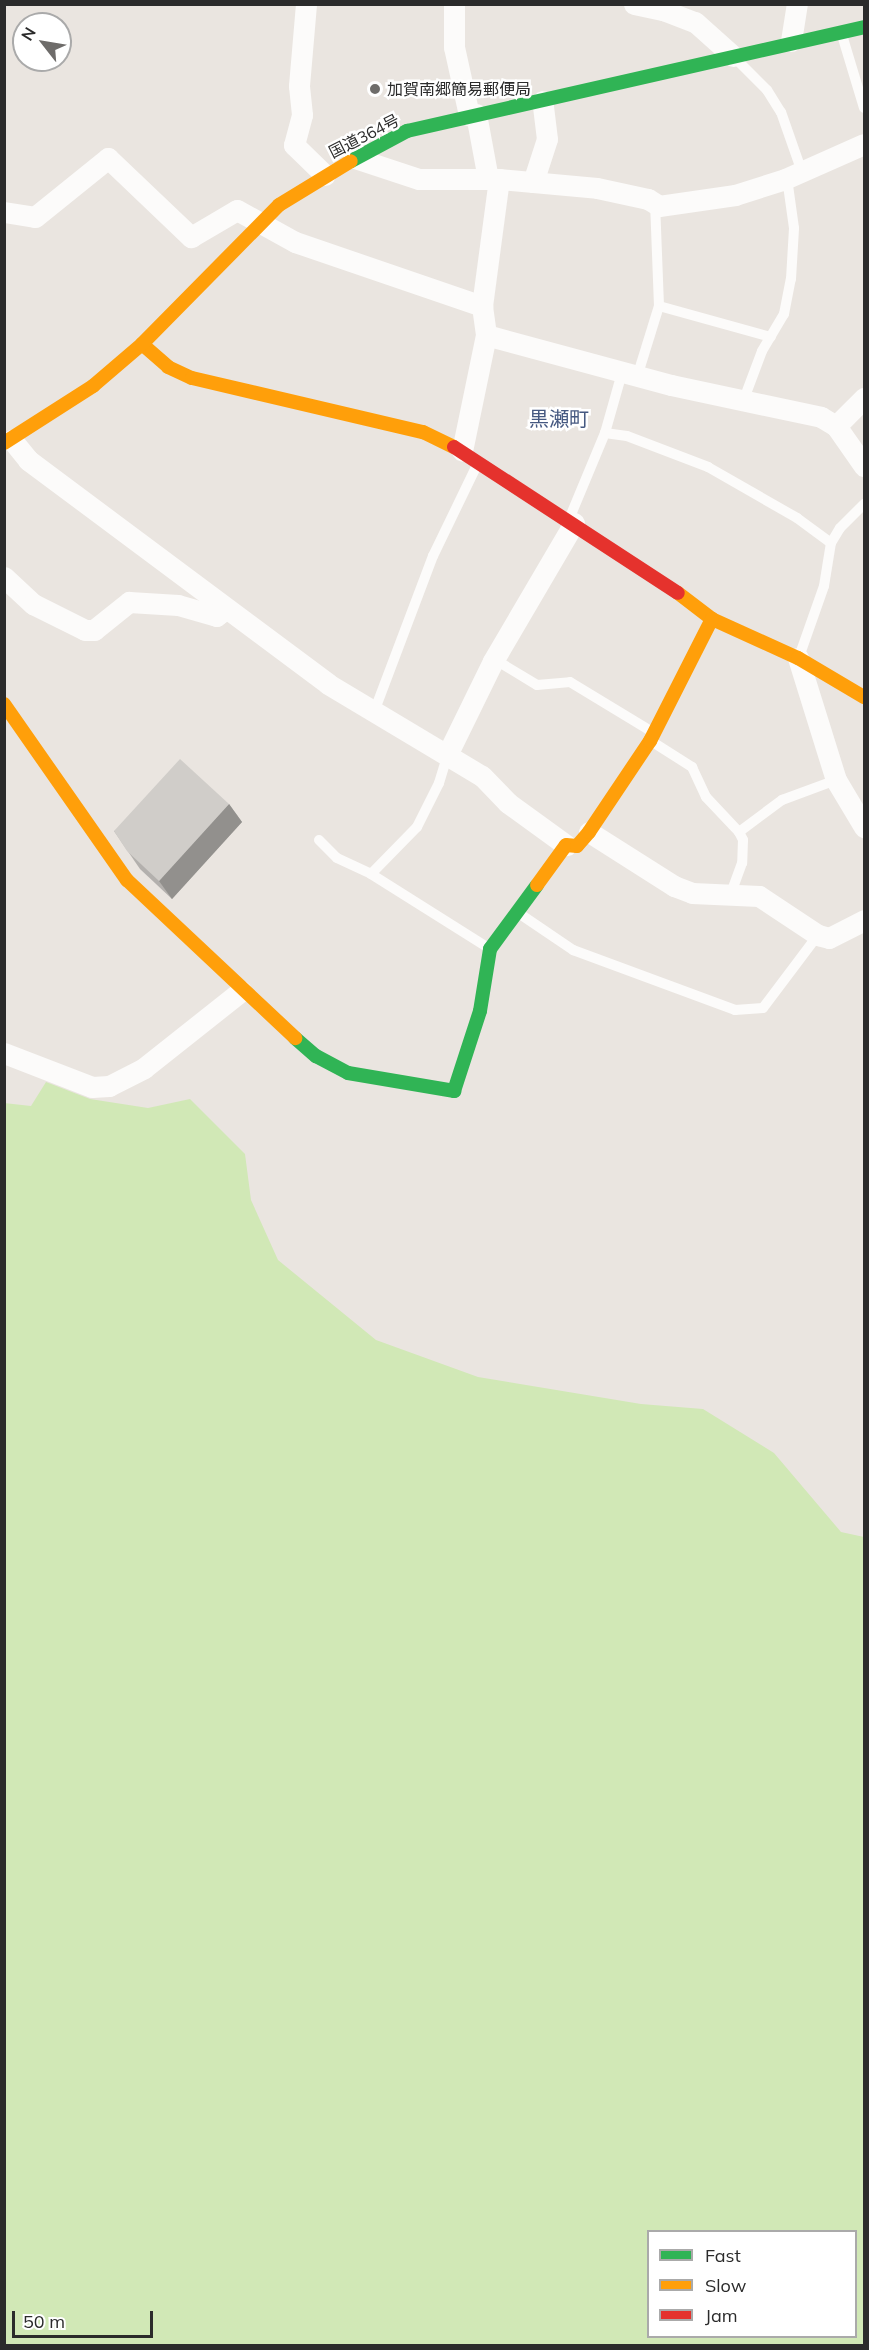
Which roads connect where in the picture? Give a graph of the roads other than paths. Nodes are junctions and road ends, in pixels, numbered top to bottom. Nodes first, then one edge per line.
1 (306, 4) edge
2 (454, 4) edge
3 (634, 4) edge
4 (797, 4) edge
5 (864, 27) edge
6 (841, 32) junction
7 (791, 41) junction
8 (734, 56) junction
9 (542, 101) junction
10 (864, 108) edge
11 (472, 115) junction
12 (864, 144) edge
13 (355, 158) junction
14 (325, 175) junction
15 (795, 175) junction
16 (494, 179) junction
17 (533, 182) junction
18 (655, 203) junction
19 (4, 212) edge
20 (256, 224) junction
21 (482, 306) junction
22 (659, 306) junction
23 (486, 335) junction
24 (771, 337) junction
25 (142, 344) junction
26 (629, 375) junction
27 (864, 398) edge
28 (744, 399) junction
29 (836, 426) junction
30 (604, 433) junction
31 (8, 442) edge
32 (470, 457) junction
33 (864, 466) edge
34 (864, 504) edge
35 (572, 522) junction
36 (831, 543) junction
37 (4, 577) edge
38 (225, 609) junction
39 (712, 619) junction
40 (798, 658) junction
41 (495, 659) junction
42 (864, 697) edge
43 (4, 704) edge
44 (374, 712) junction
45 (651, 736) junction
46 (448, 753) junction
47 (836, 780) junction
48 (864, 827) edge
49 (589, 832) junction
50 (739, 832) junction
51 (319, 840) dead end
52 (567, 844) junction
53 (370, 874) junction
54 (731, 893) junction
55 (517, 912) junction
56 (864, 920) edge
57 (818, 934) junction
58 (490, 950) junction
59 (241, 991) junction
60 (4, 1053) edge

1 - 14 street
2 - 11 street
3 - 8 street
4 - 7 street
5 - 6 main road, 国道364号
6 - 7 main road, 国道364号
6 - 10 lane
7 - 8 main road, 国道364号
8 - 9 main road, 国道364号
8 - 15 lane
9 - 11 main road, 国道364号
9 - 17 street
11 - 13 main road, 国道364号
11 - 16 street
12 - 15 street
13 - 14 main road, 国道364号
13 - 16 street
14 - 20 main road, 国道364号
15 - 18 street
15 - 24 lane
16 - 17 street
16 - 21 street
17 - 18 street
18 - 22 lane
19 - 20 street
20 - 21 street
20 - 25 main road, 国道364号
21 - 23 street
22 - 24 lane
22 - 26 lane
23 - 26 street
23 - 32 street
24 - 28 lane
25 - 31 main road, 国道364号
25 - 32 main road
26 - 28 street
26 - 30 lane
27 - 29 street
28 - 29 street
29 - 33 street
30 - 35 lane
30 - 36 lane
31 - 38 street
32 - 35 main road
32 - 44 lane
34 - 36 lane
35 - 39 main road
35 - 41 street
36 - 40 lane
37 - 38 street
38 - 44 street
39 - 40 main road
39 - 45 main road
40 - 42 main road
40 - 47 street
41 - 45 lane
41 - 46 street
43 - 59 main road
44 - 46 street
45 - 49 main road
45 - 50 lane
46 - 52 street
46 - 53 lane
47 - 48 street
47 - 50 lane
49 - 52 main road
49 - 54 street
50 - 54 lane
51 - 53 lane
52 - 55 main road
53 - 58 lane
54 - 57 street
55 - 57 lane
55 - 58 main road
56 - 57 street
58 - 59 main road
59 - 60 street

